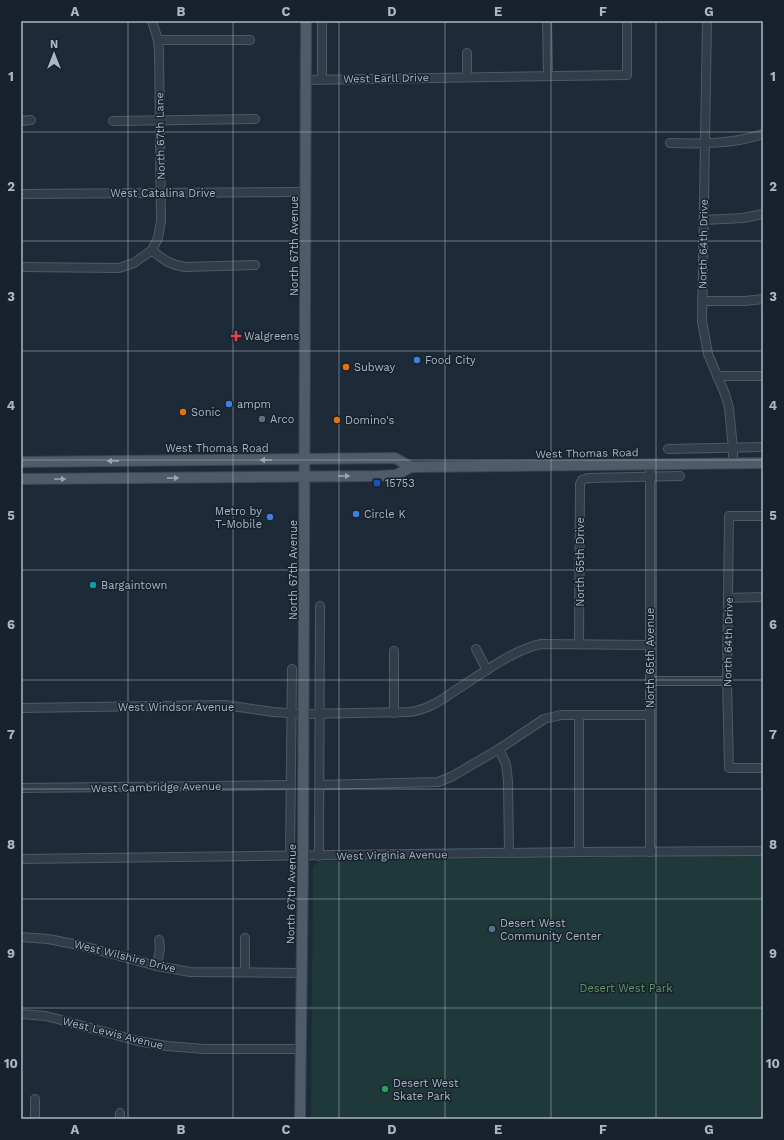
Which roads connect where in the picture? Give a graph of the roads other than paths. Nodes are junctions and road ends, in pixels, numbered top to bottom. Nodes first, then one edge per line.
1 (152, 21) edge
2 (306, 21) edge
3 (322, 21) edge
4 (547, 21) edge
5 (627, 21) edge
6 (707, 21) edge
7 (158, 40) junction
8 (250, 40) dead end
9 (467, 52) dead end
10 (548, 76) junction
11 (467, 77) junction
12 (322, 79) junction
13 (306, 80) junction
14 (255, 119) dead end
15 (30, 120) dead end
16 (159, 120) junction
17 (21, 121) edge
18 (113, 121) dead end
19 (763, 134) edge
20 (670, 143) dead end
21 (704, 144) junction
22 (306, 192) junction
23 (160, 193) junction
24 (21, 194) edge
25 (763, 214) edge
26 (704, 220) junction
27 (152, 250) junction
28 (255, 265) dead end
29 (21, 267) edge
30 (763, 299) edge
31 (702, 302) junction
32 (717, 376) junction
33 (763, 376) edge
34 (763, 447) edge
35 (734, 448) junction
36 (668, 449) dead end
37 (305, 460) junction
38 (21, 462) edge
39 (733, 463) junction
40 (763, 463) edge
41 (650, 465) junction
42 (411, 467) junction
43 (650, 476) junction
44 (680, 476) dead end
45 (305, 477) junction
46 (21, 479) edge
47 (763, 516) edge
48 (763, 597) edge
49 (728, 598) junction
50 (320, 606) dead end
51 (579, 644) junction
52 (650, 645) junction
53 (476, 649) dead end
54 (394, 651) dead end
55 (292, 669) dead end
56 (488, 670) junction
57 (650, 681) junction
58 (728, 681) junction
59 (21, 708) edge
60 (292, 713) junction
61 (394, 713) junction
62 (304, 714) junction
63 (320, 714) junction
64 (579, 715) junction
65 (650, 715) junction
66 (499, 749) junction
67 (763, 768) edge
68 (320, 785) junction
69 (291, 786) junction
70 (21, 788) edge
71 (763, 851) edge
72 (579, 852) junction
73 (650, 852) junction
74 (509, 853) junction
75 (290, 856) junction
76 (303, 856) junction
77 (319, 856) junction
78 (21, 859) edge
79 (21, 937) edge
80 (245, 938) dead end
81 (159, 940) dead end
82 (157, 966) junction
83 (245, 972) junction
84 (302, 973) junction
85 (21, 1014) edge
86 (301, 1049) junction
87 (35, 1099) dead end
88 (36, 1119) edge
89 (300, 1119) edge

1 - 7 street, North 67th Lane
2 - 13 main road, North 67th Avenue
3 - 12 street
4 - 10 street
5 - 10 street, West Earll Drive
6 - 21 street, North 64th Drive
7 - 8 street
7 - 16 street, North 67th Lane
9 - 11 street
10 - 11 street, West Earll Drive
11 - 12 street, West Earll Drive
12 - 13 street, West Earll Drive
13 - 22 main road, North 67th Avenue
14 - 16 street
15 - 17 street
16 - 18 street
16 - 23 street, North 67th Lane
19 - 21 street
20 - 21 street
21 - 26 street, North 64th Drive
22 - 23 street, West Catalina Drive
22 - 37 main road, North 67th Avenue
23 - 24 street, West Catalina Drive
23 - 27 street, North 67th Lane
25 - 26 street
26 - 31 street, North 64th Drive
27 - 28 street
27 - 29 street
30 - 31 street
31 - 32 street, North 64th Drive
32 - 33 street
32 - 35 street, North 64th Drive
34 - 35 street
35 - 36 street
35 - 39 street, North 64th Drive
37 -> 38 main road, West Thomas Road
37 - 42 main road, West Thomas Road
37 - 45 main road, North 67th Avenue
39 - 40 main road, West Thomas Road
39 - 41 main road, West Thomas Road
41 - 42 main road, West Thomas Road
41 - 43 street, North 65th Avenue
45 -> 42 main road, West Thomas Road
43 - 44 street
43 - 51 street, North 65th Drive
43 - 52 street, North 65th Avenue
46 -> 45 main road, West Thomas Road
45 - 62 main road, North 67th Avenue
47 - 49 street, North 64th Drive
48 - 49 street
49 - 58 street, North 64th Drive
50 - 63 street
51 - 52 street, West Windsor Avenue
51 - 56 street, West Windsor Avenue
52 - 57 street, North 65th Avenue
53 - 56 street
54 - 61 street
55 - 60 street, North 67th Avenue
56 - 61 street, West Windsor Avenue
57 - 58 street
57 - 65 street, North 65th Avenue
58 - 67 street, North 64th Drive
59 - 60 street, West Windsor Avenue
60 - 62 street, West Windsor Avenue
60 - 69 street, North 67th Avenue
61 - 63 street, West Windsor Avenue
62 - 63 street, West Windsor Avenue
62 - 76 main road, North 67th Avenue
63 - 68 street
64 - 65 street
64 - 66 street
64 - 72 street
65 - 73 street, North 65th Avenue
66 - 68 street
66 - 74 street
68 - 77 street
69 - 70 street, West Cambridge Avenue
69 - 75 street, North 67th Avenue
71 - 73 street, West Virginia Avenue
72 - 73 street, West Virginia Avenue
72 - 74 street, West Virginia Avenue
74 - 77 street, West Virginia Avenue
75 - 76 street, West Virginia Avenue
75 - 78 street, West Virginia Avenue
76 - 77 street, West Virginia Avenue
76 - 84 main road, North 67th Avenue
79 - 82 street, West Wilshire Drive
80 - 83 street
81 - 82 street
82 - 83 street, West Wilshire Drive
83 - 84 street, West Wilshire Drive
84 - 86 main road, North 67th Avenue
85 - 86 street, West Lewis Avenue
86 - 89 main road, North 67th Avenue
87 - 88 street

